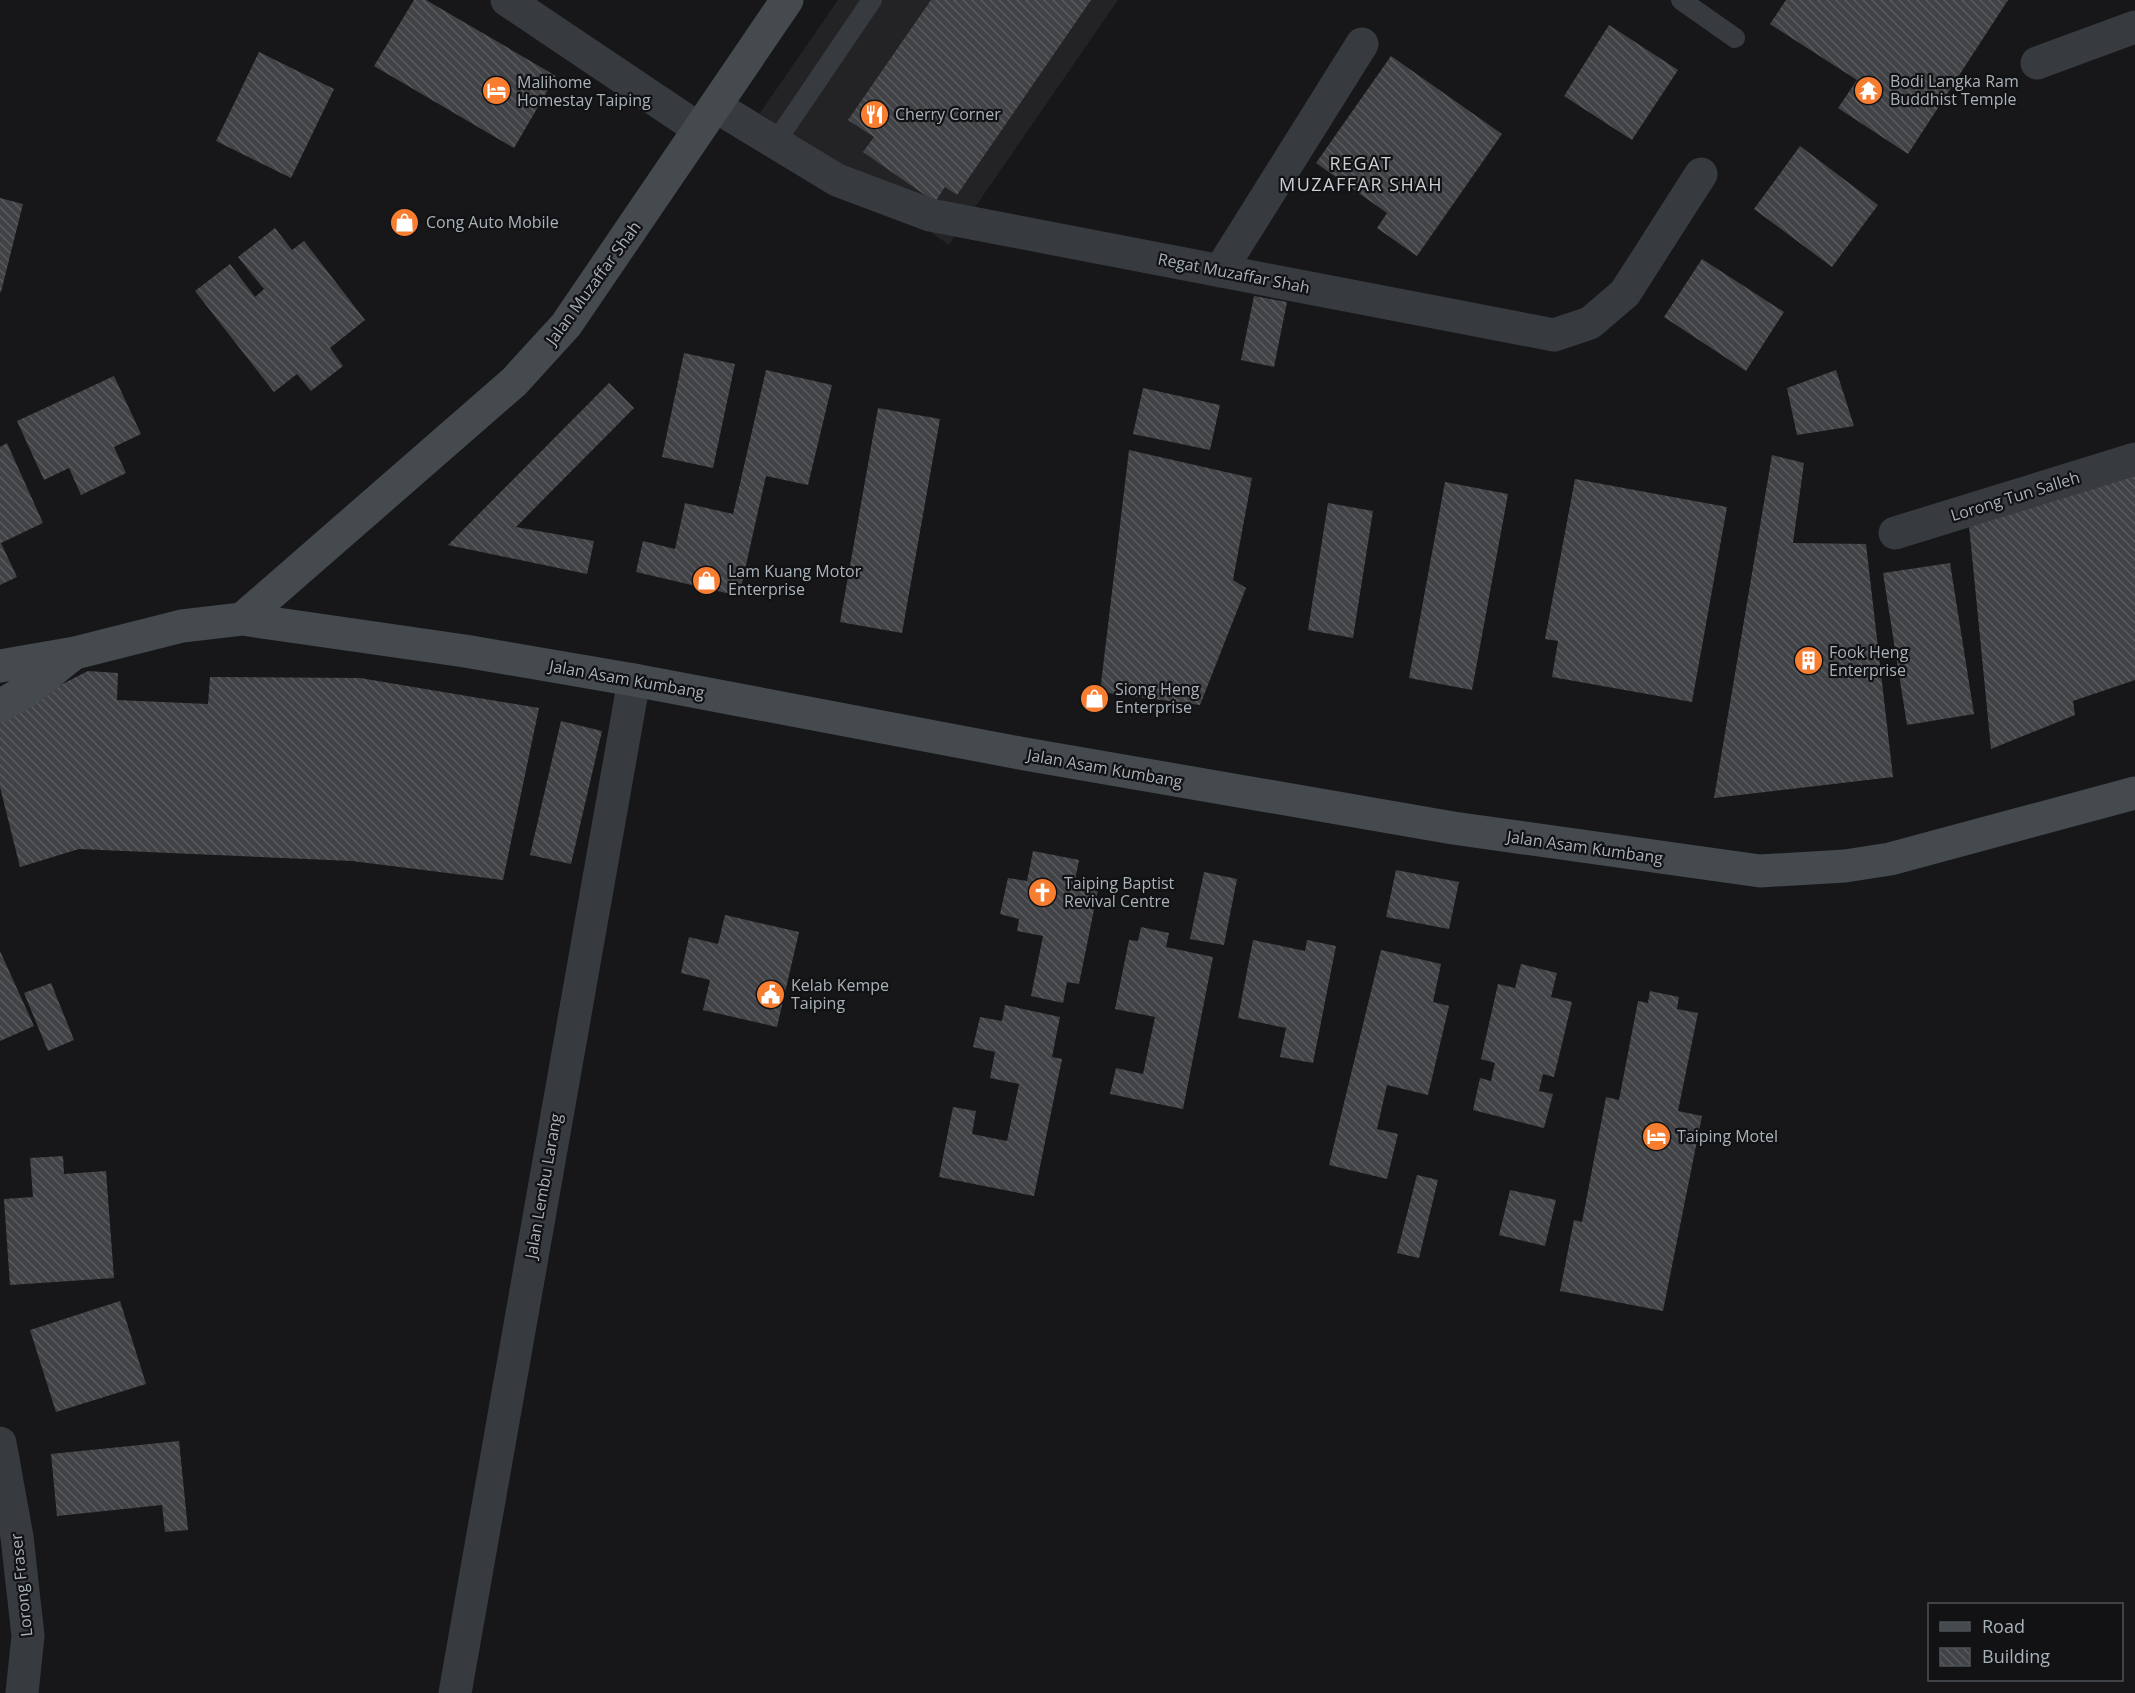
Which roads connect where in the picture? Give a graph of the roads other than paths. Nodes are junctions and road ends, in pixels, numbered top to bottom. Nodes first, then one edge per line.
1 (507, 0) edge
2 (787, 0) edge
3 (872, 0) edge
4 (1681, 0) edge
5 (2135, 27) edge
6 (1735, 38) dead end
7 (1362, 44) dead end
8 (2037, 63) dead end
9 (707, 118) junction
10 (775, 143) junction
11 (1701, 174) dead end
12 (1220, 271) junction
13 (2135, 459) edge
14 (1895, 533) dead end
15 (242, 619) junction
16 (75, 653) junction
17 (0, 666) edge
18 (633, 680) junction
19 (0, 706) edge
20 (2135, 793) edge
21 (0, 1443) edge
22 (22, 1693) edge
23 (455, 1693) edge

1 - 9 street, Regat Muzaffar Shah
2 - 9 main road, Jalan Muzaffar Shah
3 - 10 lane
4 - 6 lane
5 - 8 street
7 - 12 street
9 - 10 street, Regat Muzaffar Shah
9 - 15 main road, Jalan Muzaffar Shah
10 - 12 street, Regat Muzaffar Shah
11 - 12 street, Regat Muzaffar Shah
13 - 14 street, Lorong Tun Salleh
15 - 16 main road, Jalan Asam Kumbang
15 - 18 main road, Jalan Asam Kumbang
16 - 17 main road, Jalan Asam Kumbang
16 - 19 main road, Jalan Asam Kumbang
18 - 20 main road, Jalan Asam Kumbang
18 - 23 street, Jalan Lembu Larang
21 - 22 street, Lorong Fraser

